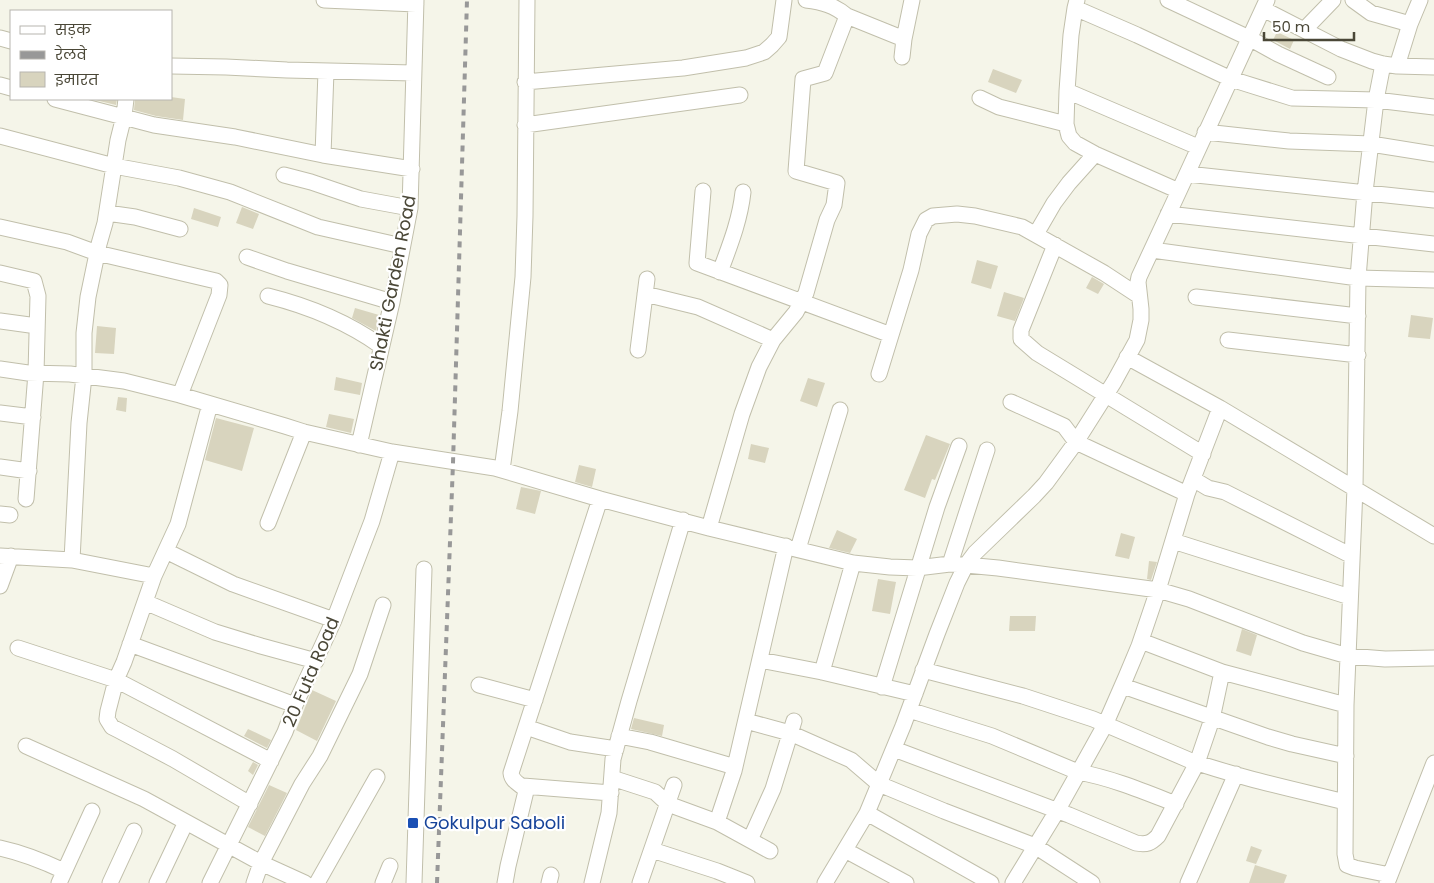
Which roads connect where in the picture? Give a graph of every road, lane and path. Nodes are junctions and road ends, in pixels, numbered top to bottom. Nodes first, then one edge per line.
1 (324, 0) edge
2 (527, 0) edge
3 (784, 0) edge
4 (806, 0) edge
5 (912, 0) edge
6 (1168, 0) edge
7 (1333, 0) edge
8 (1353, 0) edge
9 (1420, 0) edge
10 (416, 2) edge
11 (1076, 4) edge
12 (1265, 4) edge
13 (847, 16) junction
14 (1410, 24) junction
15 (1304, 29) junction
16 (1249, 38) junction
17 (904, 39) junction
18 (902, 57) dead end
19 (1390, 65) junction
20 (172, 66) edge
21 (1434, 67) edge
22 (326, 71) junction
23 (413, 73) junction
24 (1328, 77) dead end
25 (1231, 78) junction
26 (525, 82) junction
27 (1067, 92) junction
28 (740, 95) dead end
29 (980, 98) dead end
30 (59, 100) edge
31 (126, 100) edge
32 (1376, 100) junction
33 (1434, 108) edge
34 (124, 116) junction
35 (1066, 124) junction
36 (525, 125) junction
37 (1205, 132) junction
38 (0, 136) edge
39 (1371, 144) junction
40 (1198, 147) junction
41 (1095, 154) junction
42 (1434, 154) edge
43 (323, 155) junction
44 (114, 166) junction
45 (412, 169) junction
46 (1187, 174) junction
47 (284, 175) dead end
48 (703, 191) dead end
49 (1179, 191) junction
50 (743, 192) dead end
51 (1365, 192) junction
52 (1434, 200) edge
53 (410, 208) junction
54 (106, 212) junction
55 (1168, 214) junction
56 (0, 226) edge
57 (180, 229) dead end
58 (1036, 234) junction
59 (1362, 236) junction
60 (1434, 244) edge
61 (1055, 245) junction
62 (402, 246) junction
63 (1152, 250) junction
64 (97, 253) junction
65 (247, 257) dead end
66 (720, 272) junction
67 (0, 273) edge
68 (1358, 278) junction
69 (1434, 280) edge
70 (268, 296) dead end
71 (1139, 296) junction
72 (1196, 297) dead end
73 (392, 302) junction
74 (802, 302) junction
75 (1358, 316) junction
76 (0, 321) edge
77 (37, 326) junction
78 (891, 335) junction
79 (773, 340) junction
80 (1228, 340) dead end
81 (381, 346) junction
82 (638, 350) dead end
83 (1358, 355) junction
84 (1127, 357) junction
85 (0, 369) edge
86 (36, 373) junction
87 (880, 374) dead end
88 (84, 376) junction
89 (1106, 394) junction
90 (180, 395) junction
91 (1011, 402) dead end
92 (210, 404) junction
93 (1220, 408) junction
94 (840, 410) dead end
95 (0, 414) edge
96 (33, 417) junction
97 (304, 432) junction
98 (1076, 442) junction
99 (359, 445) junction
100 (959, 446) dead end
101 (987, 450) dead end
102 (392, 452) junction
103 (1203, 454) junction
104 (0, 467) edge
105 (502, 470) junction
106 (29, 471) junction
107 (1193, 478) junction
108 (1355, 488) junction
109 (1187, 494) junction
110 (26, 499) dead end
111 (600, 499) junction
112 (683, 520) junction
113 (268, 523) dead end
114 (709, 528) junction
115 (1434, 536) edge
116 (1173, 541) junction
117 (792, 548) junction
118 (166, 551) junction
119 (5, 556) edge
120 (1352, 556) junction
121 (72, 560) junction
122 (853, 563) junction
123 (950, 564) junction
124 (966, 565) junction
125 (917, 568) junction
126 (424, 569) dead end
127 (154, 576) junction
128 (0, 586) edge
129 (1158, 590) junction
130 (1350, 596) junction
131 (145, 602) junction
132 (384, 605) dead end
133 (334, 620) junction
134 (1141, 642) junction
135 (130, 644) junction
136 (18, 648) dead end
137 (1348, 656) junction
138 (1434, 658) edge
139 (760, 660) junction
140 (316, 661) junction
141 (923, 670) junction
142 (822, 672) junction
143 (1222, 672) junction
144 (116, 680) junction
145 (479, 685) dead end
146 (1123, 686) junction
147 (882, 687) junction
148 (915, 694) junction
149 (535, 700) junction
150 (295, 705) junction
151 (1346, 705) junction
152 (909, 710) junction
153 (1212, 719) junction
154 (746, 721) junction
155 (1105, 724) junction
156 (526, 727) junction
157 (792, 727) junction
158 (618, 742) junction
159 (26, 746) dead end
160 (894, 748) junction
161 (1346, 756) junction
162 (271, 761) junction
163 (1198, 763) junction
164 (1434, 763) edge
165 (735, 767) junction
166 (1078, 772) junction
167 (1236, 774) junction
168 (377, 777) dead end
169 (879, 784) junction
170 (524, 786) junction
171 (611, 786) junction
172 (674, 786) dead end
173 (1345, 802) junction
174 (250, 804) junction
175 (668, 804) junction
176 (1176, 804) junction
177 (92, 811) dead end
178 (1057, 811) junction
179 (867, 813) junction
180 (186, 822) junction
181 (717, 822) junction
182 (134, 831) dead end
183 (750, 840) junction
184 (229, 845) junction
185 (1035, 846) junction
186 (0, 848) edge
187 (652, 850) junction
188 (845, 850) junction
189 (770, 851) dead end
190 (261, 863) junction
191 (390, 866) dead end
192 (61, 877) edge
193 (1389, 879) edge
194 (302, 882) edge
195 (110, 883) edge
196 (157, 883) edge
197 (210, 883) edge
198 (254, 883) edge
199 (317, 883) edge
200 (384, 883) edge
201 (414, 883) edge
202 (505, 883) edge
203 (592, 883) edge
204 (640, 883) edge
205 (747, 883) edge
206 (825, 883) edge
207 (906, 883) edge
208 (991, 883) edge
209 (1013, 883) edge
210 (1092, 883) edge
211 (1188, 883) edge

1 - 10 street
2 - 26 street
3 - 26 street
4 - 13 street
5 - 17 street
6 - 16 street
7 - 15 street
8 - 14 street
9 - 14 street
10 - 23 street, Shakti Garden Road
11 - 25 street
11 - 27 street
12 - 15 street
12 - 16 street
13 - 17 street
13 - 74 street
14 - 19 street
15 - 19 street
16 - 24 street
16 - 25 street
17 - 18 street
19 - 21 street
19 - 32 street
20 - 22 street
22 - 23 street
22 - 43 street
23 - 45 street, Shakti Garden Road
25 - 32 street
25 - 37 street
26 - 36 street
27 - 35 street
27 - 40 street
28 - 36 street
29 - 35 street
30 - 34 street
31 - 34 street
32 - 33 street
32 - 39 street
34 - 43 street
34 - 44 street
35 - 41 street
36 - 105 street
37 - 39 street
37 - 40 street
38 - 44 street
39 - 42 street
39 - 51 street
40 - 46 street
41 - 49 street
41 - 58 street
43 - 45 street
44 - 54 street
44 - 62 street
45 - 53 street, Shakti Garden Road
46 - 49 street
46 - 51 street
47 - 53 street
48 - 66 street
49 - 55 street
50 - 66 street
51 - 52 street
51 - 59 street
53 - 62 street, Shakti Garden Road
54 - 57 street
54 - 64 street
55 - 59 street
55 - 63 street
56 - 64 street
58 - 61 street
58 - 78 street
59 - 60 street
59 - 68 street
61 - 71 street
61 - 89 street
62 - 73 street, Shakti Garden Road
63 - 68 street
63 - 71 street
64 - 88 street
64 - 90 street
65 - 73 street
66 - 74 street
67 - 77 street
68 - 69 street
68 - 75 street
70 - 81 street
71 - 84 street
72 - 75 street
73 - 81 street, Shakti Garden Road
74 - 78 street
74 - 79 street
75 - 83 street
76 - 77 street
77 - 86 street
78 - 87 street
79 - 82 street
79 - 114 street
80 - 83 street
81 - 99 street, Shakti Garden Road
83 - 108 street
84 - 89 street
84 - 93 street
85 - 86 street
86 - 88 street
86 - 96 street
88 - 90 street
88 - 121 street
89 - 98 street
89 - 103 street
90 - 92 street
91 - 98 street
92 - 97 street
92 - 118 street
93 - 103 street
93 - 108 street
94 - 117 street
95 - 96 street
96 - 106 street
97 - 99 street
97 - 113 street
98 - 109 street
98 - 124 street
99 - 102 street
100 - 125 street
101 - 123 street
102 - 105 street
102 - 133 street, 20 Futa Road
103 - 107 street
104 - 106 street
105 - 111 street
106 - 110 street
107 - 109 street
107 - 120 street
108 - 115 street
108 - 120 street
109 - 116 street
111 - 112 street
111 - 149 street
112 - 114 street
112 - 158 street
114 - 117 street
116 - 129 street
116 - 130 street
117 - 122 street
117 - 139 street
118 - 127 street
118 - 133 street
119 - 121 street
119 - 128 street
120 - 130 street
121 - 127 street
122 - 125 street
122 - 142 street
123 - 124 street
123 - 125 street
124 - 129 street
124 - 141 street
125 - 147 street
126 - 201 street
127 - 131 street
129 - 134 street
129 - 137 street
130 - 137 street
131 - 135 street
131 - 140 street
132 - 190 street
133 - 140 street, 20 Futa Road
134 - 143 street
134 - 146 street
135 - 144 street
135 - 150 street
136 - 144 street
137 - 138 street
137 - 151 street
139 - 142 street
139 - 154 street
140 - 150 street, 20 Futa Road
141 - 148 street
141 - 155 street
142 - 147 street
143 - 151 street
143 - 153 street
144 - 162 street
144 - 174 street
145 - 149 street
146 - 153 street
146 - 155 street
147 - 148 street
148 - 152 street
149 - 156 street
150 - 162 street, 20 Futa Road
151 - 161 street
152 - 160 street
152 - 166 street
153 - 161 street
153 - 163 street
154 - 157 street
154 - 165 street
155 - 163 street
155 - 166 street
156 - 158 street
156 - 170 street
157 - 169 street
157 - 183 street
158 - 165 street
158 - 171 street
159 - 180 street
160 - 169 street
160 - 178 street
161 - 173 street
162 - 174 street, 20 Futa Road
163 - 167 street
163 - 176 street
164 - 193 street
165 - 181 street
166 - 176 street
166 - 178 street
167 - 173 street
167 - 211 street
168 - 199 street
169 - 179 street
169 - 185 street
170 - 171 street
170 - 202 street
171 - 175 street
171 - 203 street
172 - 175 street
173 - 193 street
174 - 184 street, 20 Futa Road
175 - 181 street
175 - 187 street
176 - 178 street
177 - 192 street
178 - 185 street
179 - 188 street
179 - 208 street
180 - 184 street
180 - 196 street
181 - 183 street
182 - 195 street
183 - 189 street
184 - 190 street
184 - 197 street, 20 Futa Road
185 - 209 street
185 - 210 street
186 - 192 street
187 - 204 street
187 - 205 street
188 - 206 street
188 - 207 street
190 - 194 street
190 - 198 street
191 - 200 street

